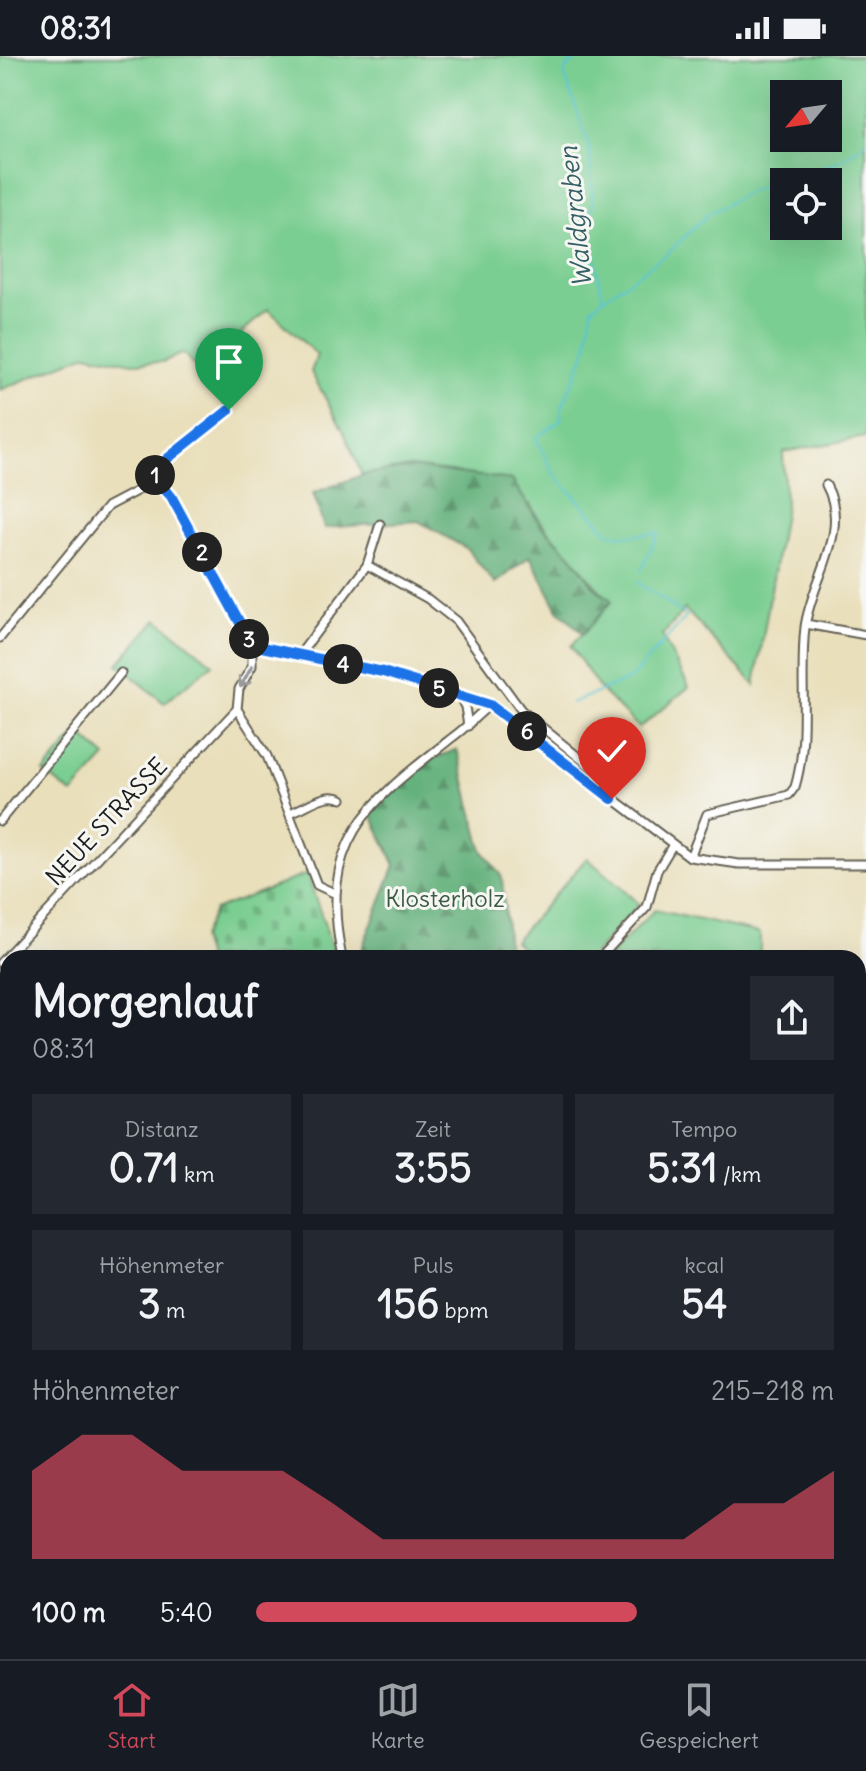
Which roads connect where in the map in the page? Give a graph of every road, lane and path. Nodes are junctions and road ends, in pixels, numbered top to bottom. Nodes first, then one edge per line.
1 (226, 390) dead end
2 (150, 484) junction
3 (826, 485) dead end
4 (380, 524) dead end
5 (367, 565) junction
6 (806, 624) junction
7 (866, 635) edge
8 (0, 638) edge
9 (252, 645) junction
10 (300, 654) junction
11 (121, 673) dead end
12 (459, 695) junction
13 (490, 705) junction
14 (237, 709) junction
15 (468, 726) junction
16 (591, 781) junction
17 (342, 799) dead end
18 (292, 812) junction
19 (0, 821) edge
20 (672, 846) junction
21 (690, 857) junction
22 (866, 864) edge
23 (334, 893) junction
24 (10, 950) edge
25 (340, 950) edge
26 (607, 950) edge

1 - 2 street
2 - 8 street
2 - 9 street
3 - 6 street
4 - 5 street
5 - 10 street
5 - 16 street
6 - 7 street
6 - 21 street
9 - 10 street
9 -> 14 street
10 - 12 street
11 - 19 street
12 - 13 street
12 - 15 street
13 - 15 street
13 - 16 street
14 - 18 street
14 - 24 street, NEUE STRASSE
15 - 23 street
16 - 20 street
17 - 18 street
18 - 23 street
20 - 21 street
20 - 26 street
21 - 22 street
23 - 25 street

